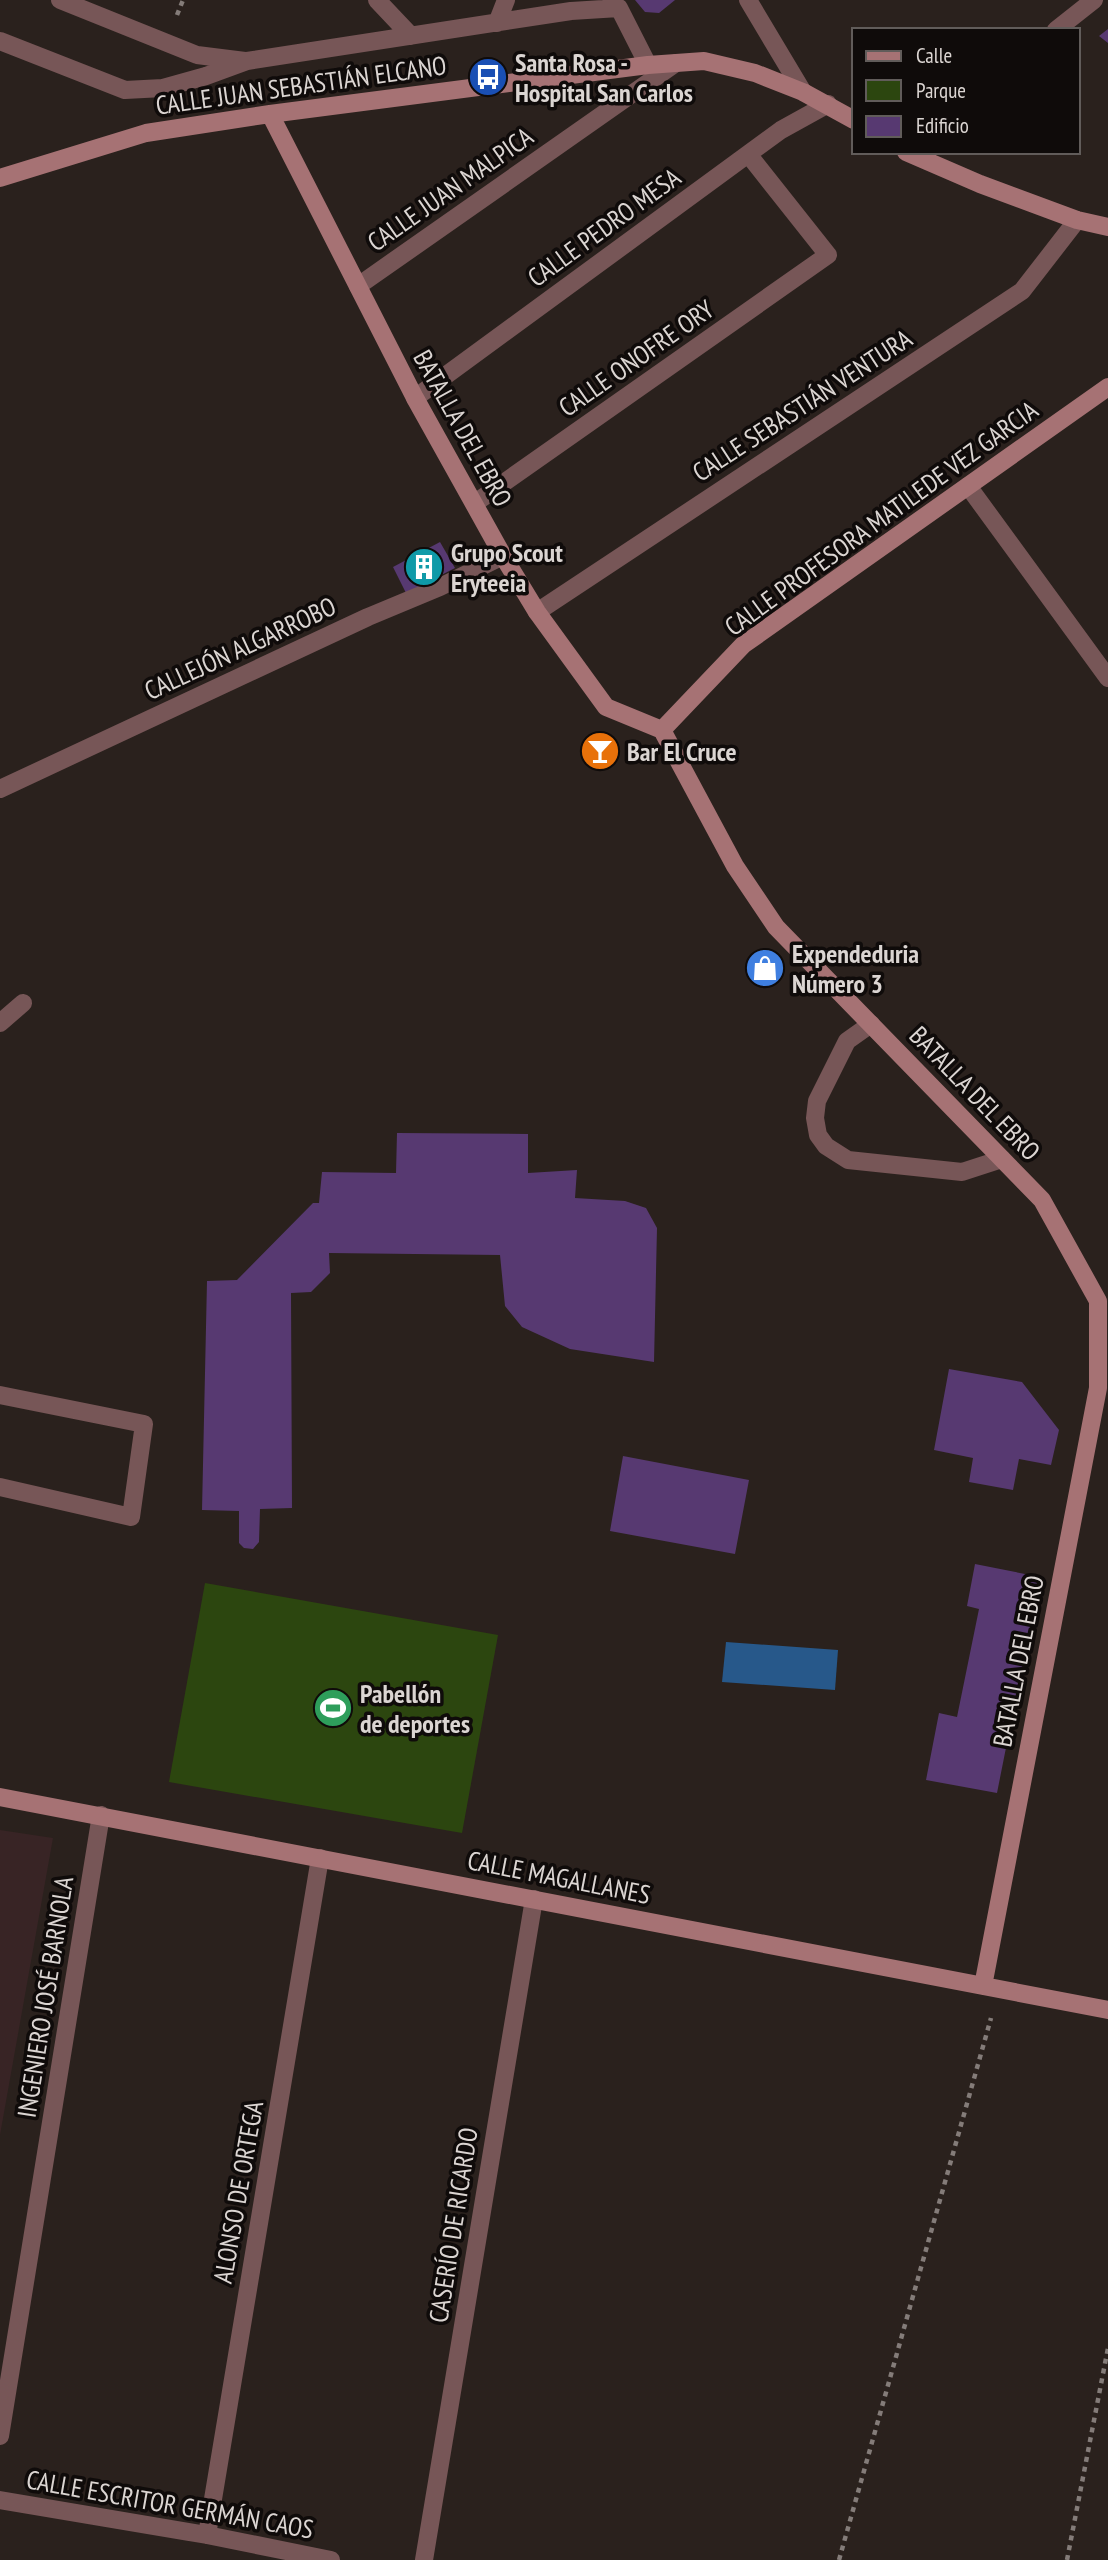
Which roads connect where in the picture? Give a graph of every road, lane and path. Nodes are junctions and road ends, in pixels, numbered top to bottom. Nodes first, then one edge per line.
1 (60, 0) edge
2 (377, 0) edge
3 (506, 0) edge
4 (748, 0) edge
5 (1094, 0) edge
6 (614, 4) edge
7 (497, 23) junction
8 (1059, 28) edge
9 (411, 36) junction
10 (0, 41) edge
11 (247, 61) junction
12 (676, 64) junction
13 (648, 65) junction
14 (803, 92) junction
15 (828, 104) junction
16 (270, 114) junction
17 (852, 119) edge
18 (748, 154) junction
19 (912, 154) edge
20 (0, 178) edge
21 (1077, 220) junction
22 (1108, 227) edge
23 (358, 286) junction
24 (1108, 387) edge
25 (415, 398) junction
26 (968, 486) junction
27 (475, 503) junction
28 (503, 556) junction
29 (537, 612) junction
30 (1108, 678) edge
31 (662, 730) junction
32 (0, 789) edge
33 (23, 1003) dead end
34 (0, 1023) edge
35 (871, 1024) junction
36 (1002, 1159) junction
37 (1103, 1389) edge
38 (0, 1395) edge
39 (0, 1487) edge
40 (0, 1797) edge
41 (101, 1815) junction
42 (320, 1858) junction
43 (534, 1899) junction
44 (991, 1988) junction
45 (1108, 2010) edge
46 (1108, 2348) edge
47 (0, 2436) edge
48 (0, 2500) edge
49 (207, 2535) junction
50 (331, 2560) edge
51 (424, 2560) edge
52 (839, 2560) edge
53 (1068, 2560) edge

1 - 11 street
2 - 9 street
3 - 7 street
4 - 14 street
5 - 8 street
6 - 7 street
6 - 13 street
7 - 9 street
9 - 11 street
10 - 11 street
12 - 13 street, CALLE JUAN SEBASTIÁN ELCANO
12 - 14 street, CALLE JUAN SEBASTIÁN ELCANO
12 - 23 street, CALLE JUAN MALPICA
13 - 16 street, CALLE JUAN SEBASTIÁN ELCANO
14 - 15 street, CALLE JUAN SEBASTIÁN ELCANO
15 - 17 street, CALLE JUAN SEBASTIÁN ELCANO
15 - 18 street, CALLE PEDRO MESA
16 - 20 street, CALLE JUAN SEBASTIÁN ELCANO
16 - 23 street, BATALLA DEL EBRO
18 - 25 street, CALLE PEDRO MESA
18 - 27 street, CALLE ONOFRE ORY
19 - 21 street
21 - 22 street
21 - 29 street, CALLE SEBASTIÁN VENTURA
23 - 25 street, BATALLA DEL EBRO
24 - 26 street, CALLE PROFESORA MATILEDE VEZ GARCIA
25 - 27 street, BATALLA DEL EBRO
26 - 30 street
26 - 31 street, CALLE PROFESORA MATILEDE VEZ GARCIA
27 - 28 street, BATALLA DEL EBRO
28 - 29 street, BATALLA DEL EBRO
28 - 32 street, CALLEJÓN ALGARROBO
29 - 31 street, BATALLA DEL EBRO
31 - 35 street, BATALLA DEL EBRO
33 - 34 street
35 - 36 street, BATALLA DEL EBRO
35 - 36 street
36 - 37 street, BATALLA DEL EBRO
37 - 44 street, BATALLA DEL EBRO
38 - 39 street
40 - 41 street, CALLE MAGALLANES
41 - 42 street, CALLE MAGALLANES
41 - 47 street, INGENIERO JOSÉ BARNOLA
42 - 43 street, CALLE MAGALLANES
42 - 49 street, ALONSO DE ORTEGA
43 - 44 street, CALLE MAGALLANES
43 - 51 street, CASERÍO DE RICARDO
44 - 45 street, CALLE MAGALLANES
44 - 52 path
46 - 53 path
48 - 49 street, CALLE ESCRITOR GERMÁN CAOS
49 - 50 street, CALLE ESCRITOR GERMÁN CAOS

